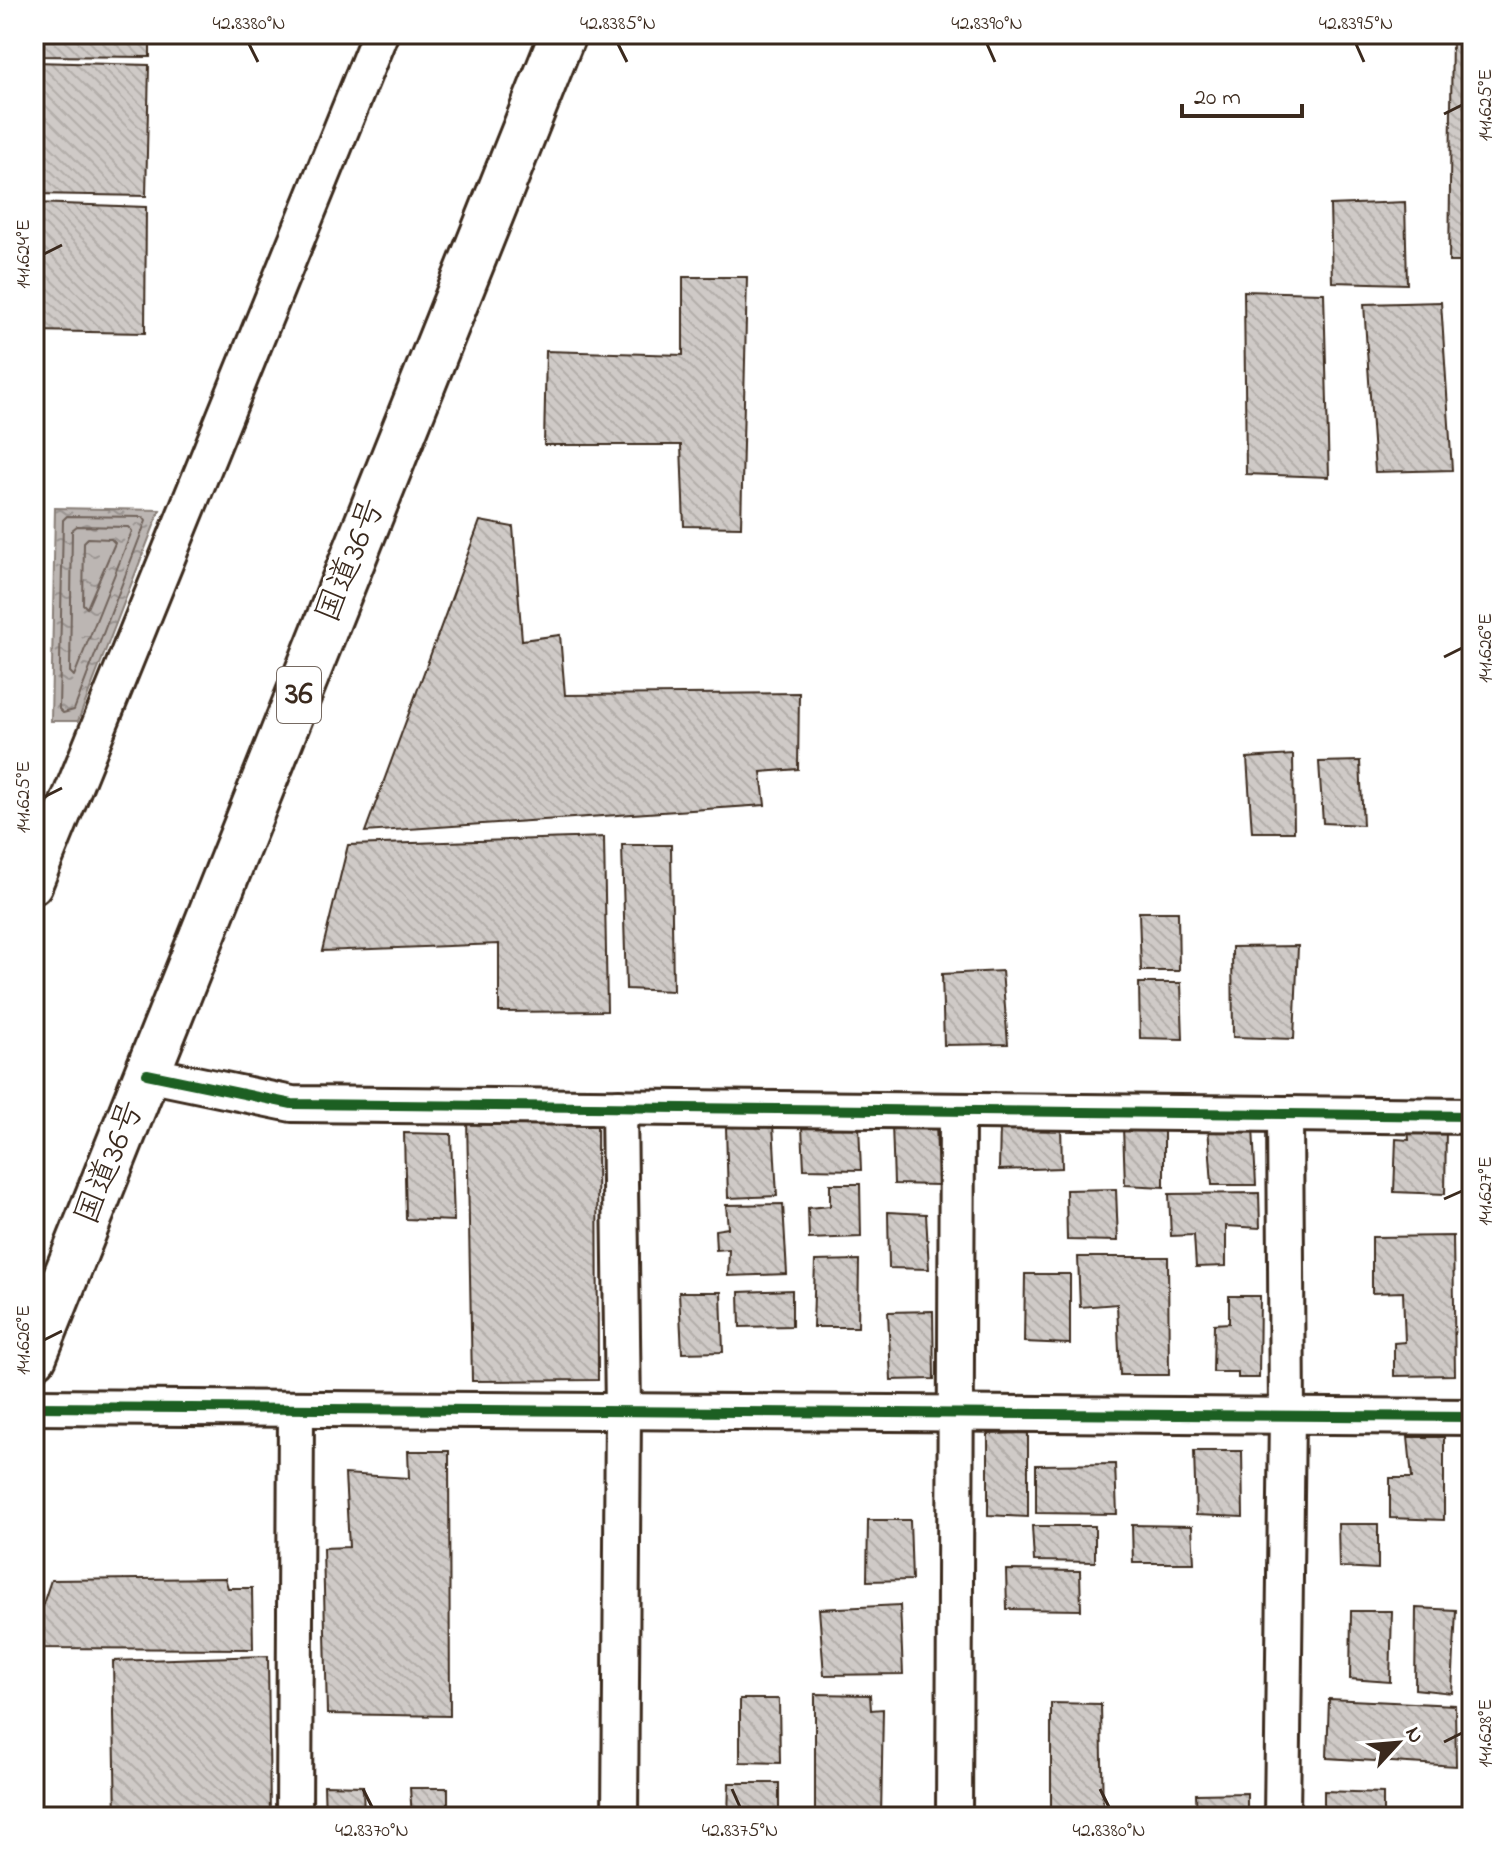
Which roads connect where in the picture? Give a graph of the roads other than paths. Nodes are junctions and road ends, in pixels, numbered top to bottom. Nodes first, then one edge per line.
1 (380, 34) edge
2 (563, 34) edge
3 (34, 886) edge
4 (147, 1074) junction
5 (619, 1107) junction
6 (957, 1111) junction
7 (1285, 1114) junction
8 (1472, 1116) edge
9 (34, 1356) edge
10 (34, 1407) edge
11 (296, 1409) junction
12 (623, 1411) junction
13 (956, 1414) junction
14 (1287, 1416) junction
15 (1472, 1417) edge
16 (294, 1817) edge
17 (620, 1817) edge
18 (954, 1817) edge
19 (1282, 1817) edge

1 - 3 street
2 - 4 highway, 国道36号 / 36
4 - 5 street
4 - 9 highway, 国道36号 / 36
5 - 6 street
5 - 12 street
6 - 7 street
6 - 13 street
7 - 8 street
7 - 14 street
10 - 11 street
11 - 12 street
11 - 16 street
12 - 13 street
12 - 17 street
13 - 14 street
13 - 18 street
14 - 15 street
14 - 19 street

